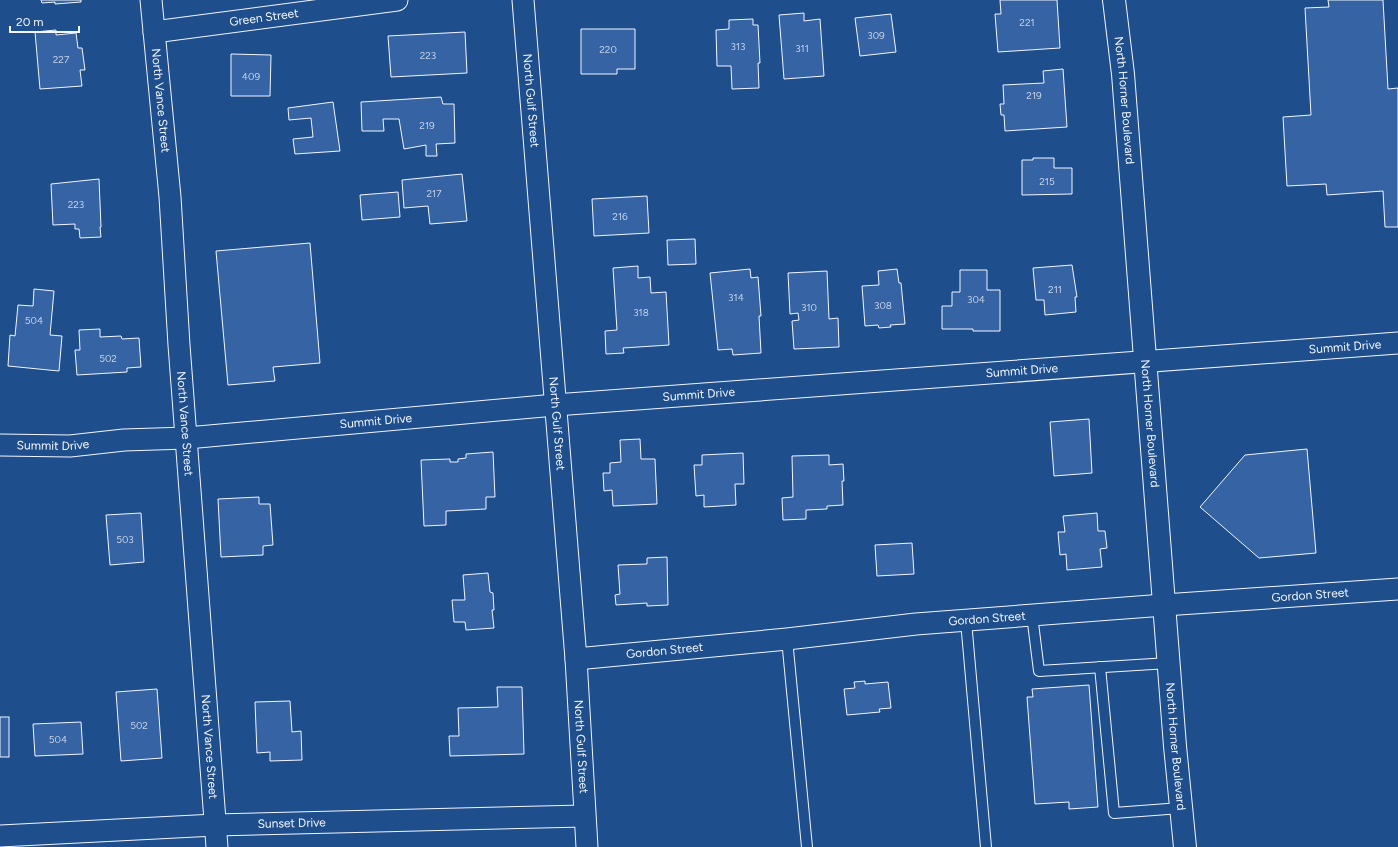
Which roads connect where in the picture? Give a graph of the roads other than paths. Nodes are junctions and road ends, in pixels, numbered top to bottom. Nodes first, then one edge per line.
1 (151, 0) edge
2 (397, 0) edge
3 (523, 0) edge
4 (1114, 0) edge
5 (154, 32) junction
6 (1398, 343) edge
7 (1145, 361) junction
8 (556, 405) junction
9 (187, 438) junction
10 (0, 445) edge
11 (1398, 589) edge
12 (1164, 605) junction
13 (1032, 615) junction
14 (966, 621) junction
15 (787, 639) junction
16 (576, 659) junction
17 (1169, 663) junction
18 (1100, 668) junction
19 (1181, 808) junction
20 (584, 816) junction
21 (216, 825) junction
22 (0, 836) edge
23 (217, 847) edge
24 (587, 847) edge
25 (807, 847) edge
26 (986, 847) edge
27 (1185, 847) edge

1 - 5 street, North Vance Street
2 - 5 street, Green Street
3 - 8 street, North Gulf Street
4 - 7 main road, North Horner Boulevard
5 - 9 street, North Vance Street
6 - 7 street, Summit Drive
7 - 8 street, Summit Drive
7 - 12 main road, North Horner Boulevard
8 - 9 street, Summit Drive
8 - 16 street, North Gulf Street
9 - 10 street, Summit Drive
9 - 21 street, North Vance Street
11 - 12 street, Gordon Street
12 - 13 street, Gordon Street
12 - 17 main road, North Horner Boulevard
13 - 14 street, Gordon Street
13 - 18 lane
14 - 15 street, Gordon Street
14 - 26 lane
15 - 16 street, Gordon Street
15 - 25 lane
16 - 20 street, North Gulf Street
17 - 18 lane
17 - 19 main road, North Horner Boulevard
18 - 19 lane
19 - 27 main road, North Horner Boulevard
20 - 21 street, Sunset Drive
20 - 24 street, North Gulf Street
21 - 22 street, Sunset Drive
21 - 23 street, North Vance Street

